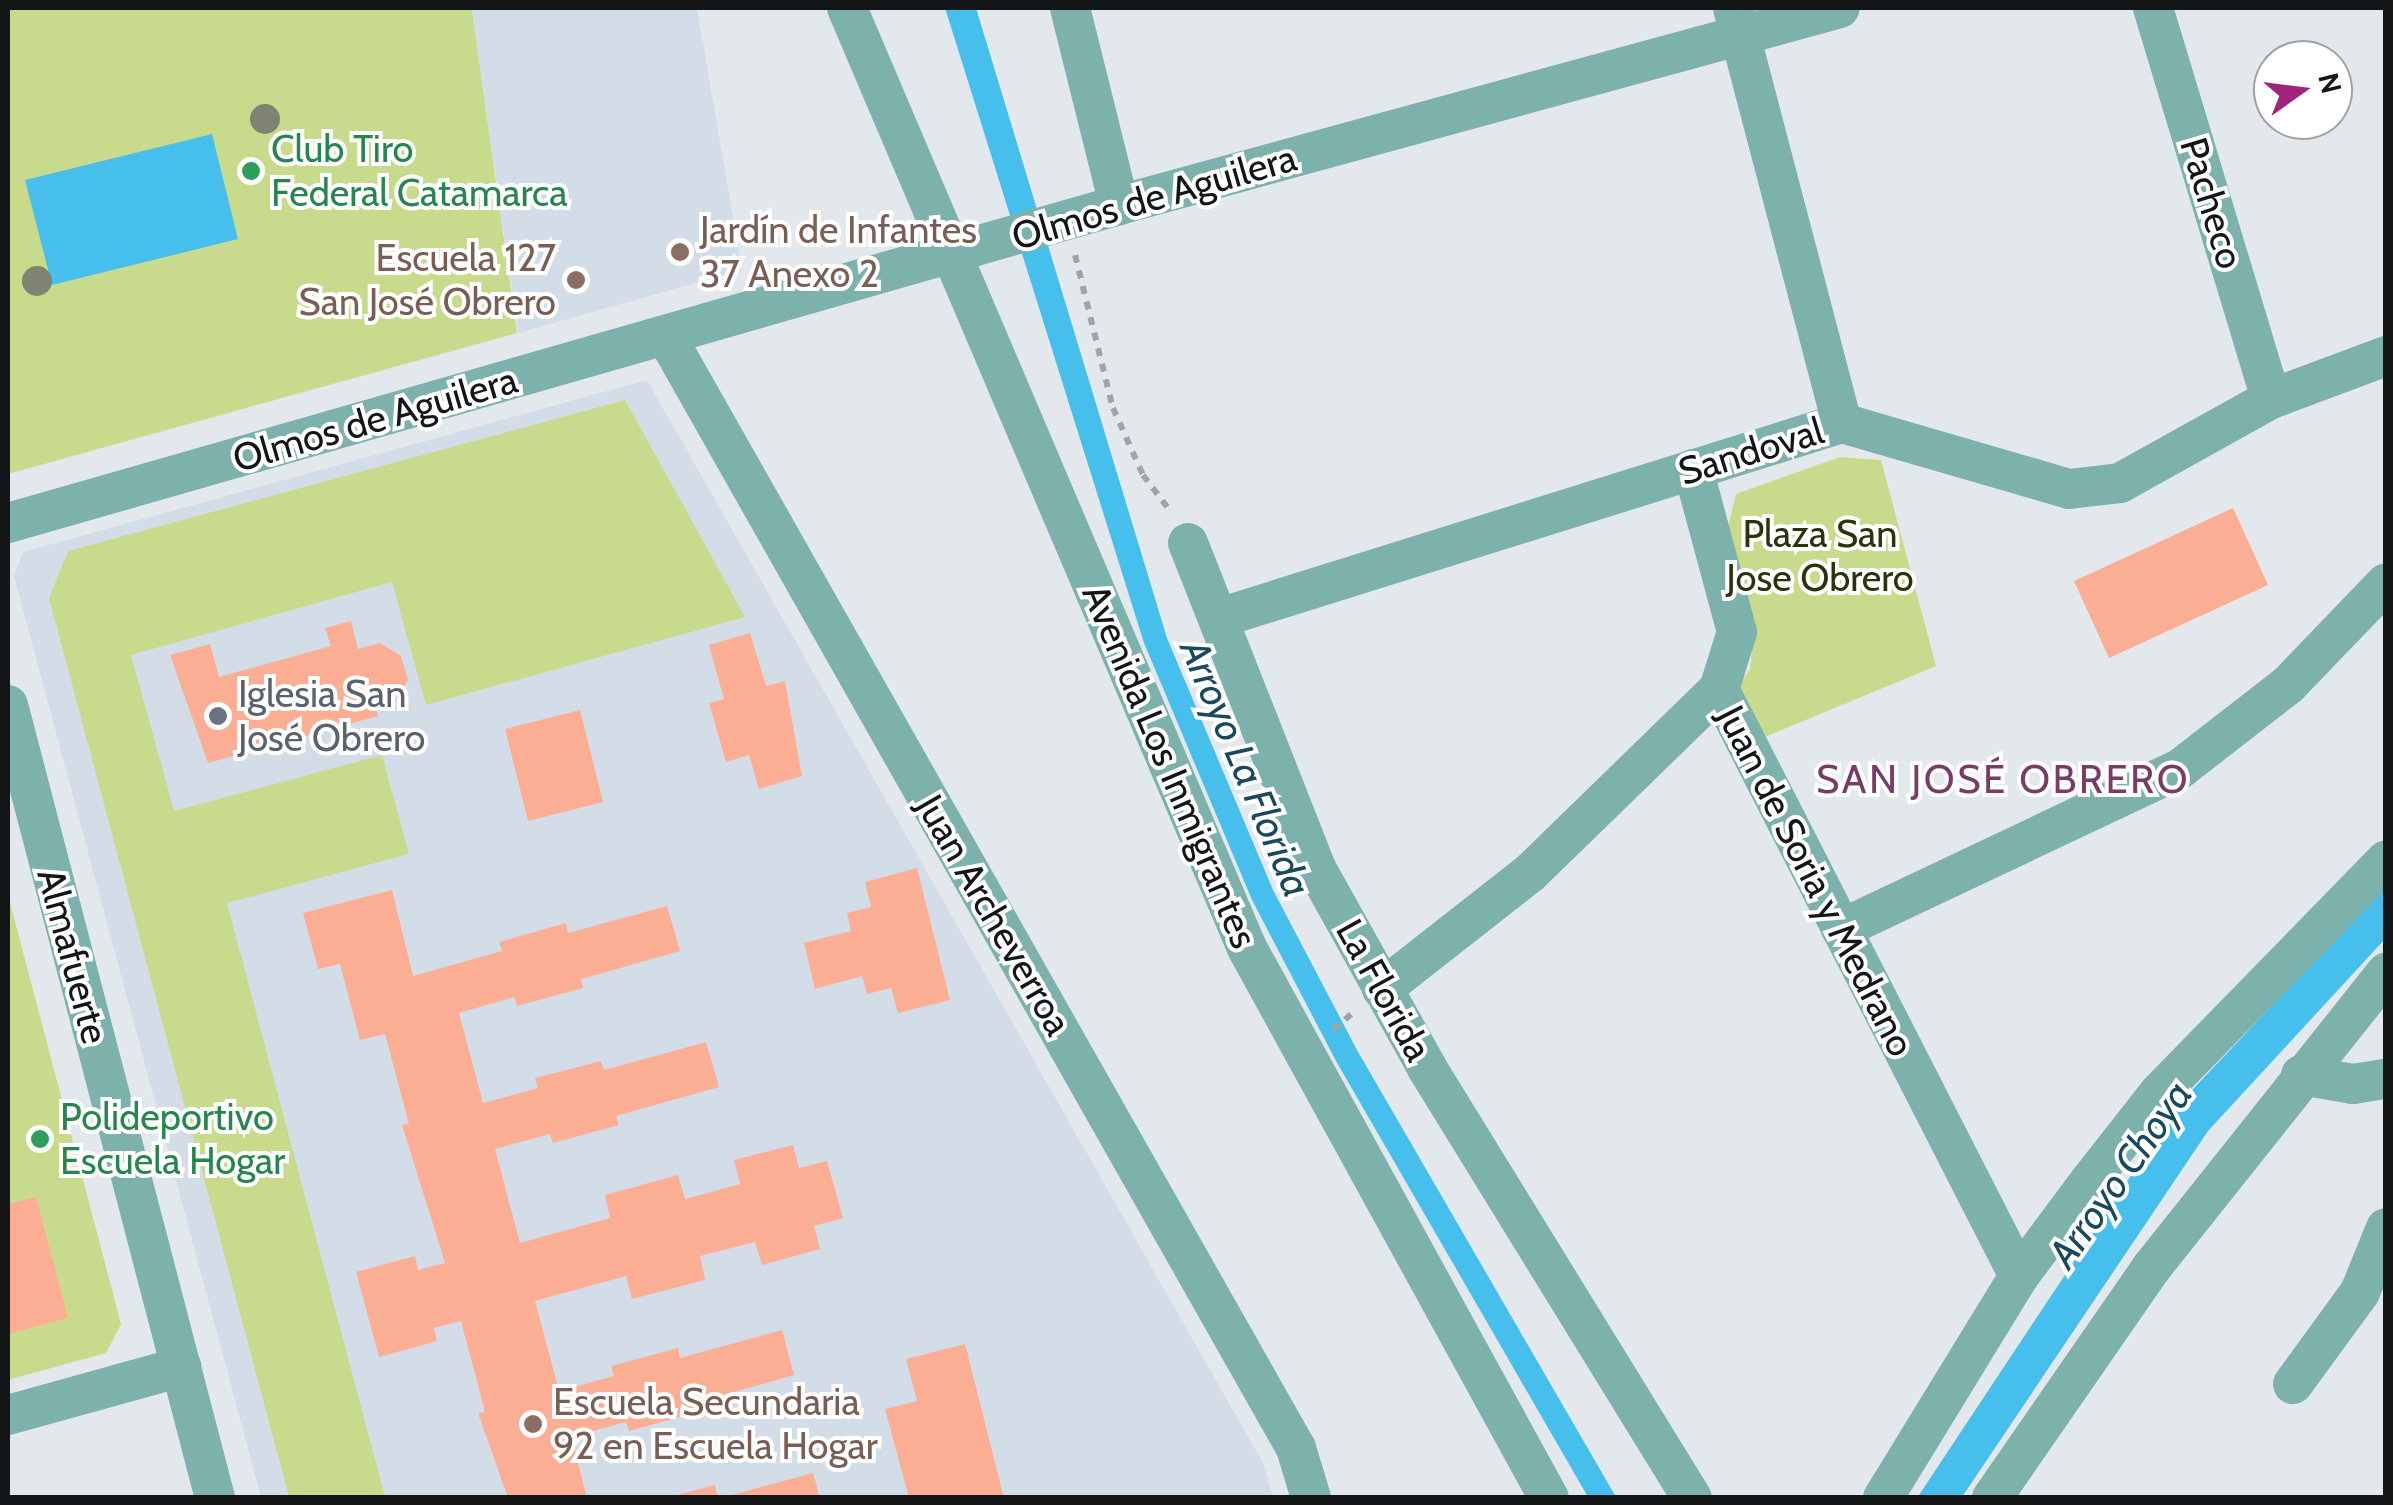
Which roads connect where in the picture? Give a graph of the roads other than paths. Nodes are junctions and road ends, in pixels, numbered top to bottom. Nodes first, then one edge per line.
1 (847, 8) edge
2 (1070, 8) edge
3 (1840, 8) edge
4 (2153, 8) edge
5 (1736, 22) edge
6 (1120, 205) junction
7 (963, 251) junction
8 (666, 336) junction
9 (2386, 356) edge
10 (2271, 398) junction
11 (1842, 423) junction
12 (1693, 469) junction
13 (8, 523) edge
14 (1188, 543) road end
15 (2386, 583) edge
16 (1219, 618) junction
17 (1719, 690) junction
18 (8, 705) edge
19 (2386, 860) edge
20 (1841, 928) junction
21 (2386, 973) edge
22 (1382, 989) junction
23 (2301, 1075) junction
24 (2386, 1079) edge
25 (2386, 1228) edge
26 (2019, 1276) junction
27 (181, 1367) junction
28 (2292, 1384) dead end
29 (8, 1415) edge
30 (215, 1498) edge
31 (1310, 1498) edge
32 (1549, 1498) edge
33 (1692, 1498) edge
34 (1883, 1498) edge
35 (1992, 1498) edge

1 - 7 street, Avenida Los Inmigrantes
2 - 6 street
3 - 5 street, Olmos de Aguilera
4 - 10 street, Pacheco
5 - 6 street, Olmos de Aguilera
5 - 11 street
6 - 7 street, Olmos de Aguilera
7 - 8 street, Olmos de Aguilera
7 - 32 street, Avenida Los Inmigrantes
8 - 13 street, Olmos de Aguilera
8 - 31 street, Juan Archeverroa
9 - 10 street, Sandoval
10 - 11 street, Sandoval
11 - 12 street, Sandoval
12 - 16 street, Sandoval
12 - 17 street, Juan de Soria y Medrano
14 - 16 street, La Florida
15 - 20 street
16 - 22 street, La Florida
17 - 20 street, Juan de Soria y Medrano
17 - 22 street
18 - 27 street, Almafuerte
19 - 26 street
20 - 26 street, Juan de Soria y Medrano
21 - 23 street
22 - 33 street, La Florida
23 - 24 street
23 - 35 street
25 - 28 street
26 - 34 street
27 - 29 street
27 - 30 street, Almafuerte

